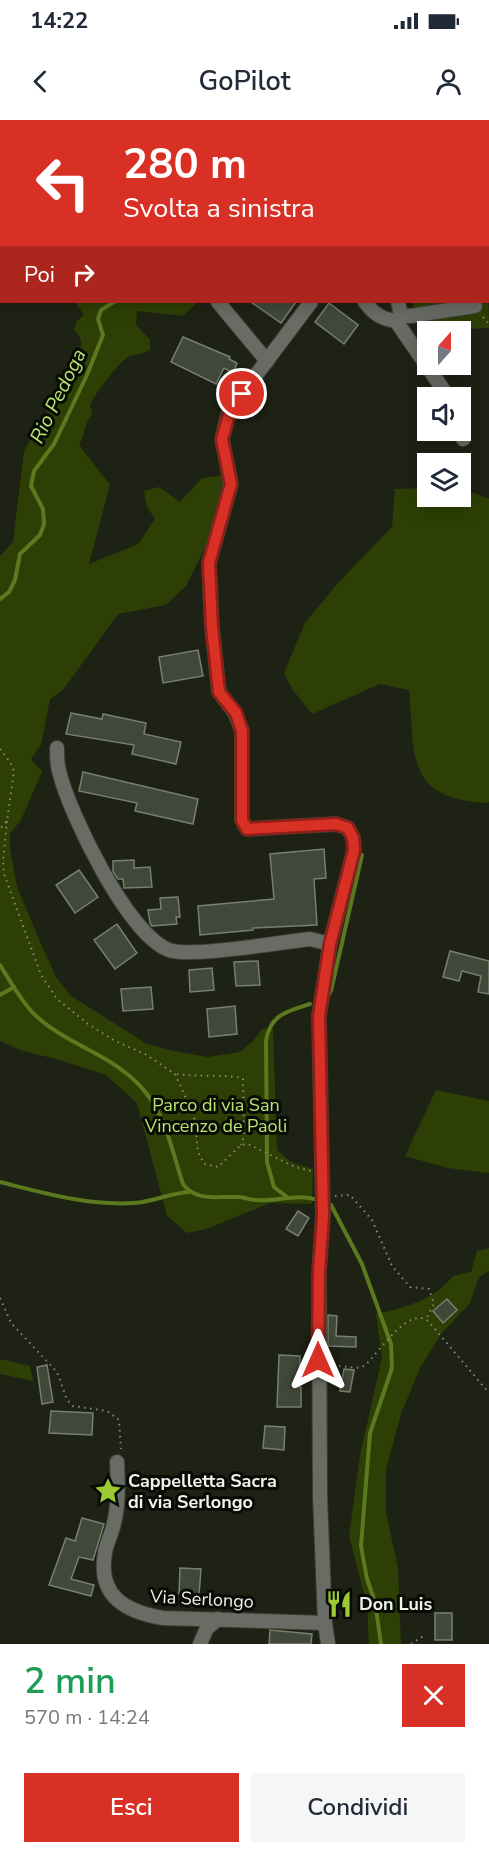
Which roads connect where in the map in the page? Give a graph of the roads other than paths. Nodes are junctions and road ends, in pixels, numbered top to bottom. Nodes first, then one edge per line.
1 (219, 303) edge
2 (310, 303) edge
3 (366, 303) edge
4 (475, 306) dead end
5 (398, 312) edge
6 (267, 361) junction
7 (442, 387) edge
8 (57, 748) dead end
9 (330, 944) junction
10 (117, 1462) road end
11 (218, 1618) junction
12 (325, 1623) junction
13 (200, 1644) edge
14 (328, 1644) edge

1 - 6 street
2 - 6 street
3 - 5 street
4 - 5 street
5 - 7 street
6 - 9 street
8 - 9 street
9 - 12 street
10 - 11 street, Via Serlongo
11 - 12 street, Via Serlongo
11 - 13 street
12 - 14 street

